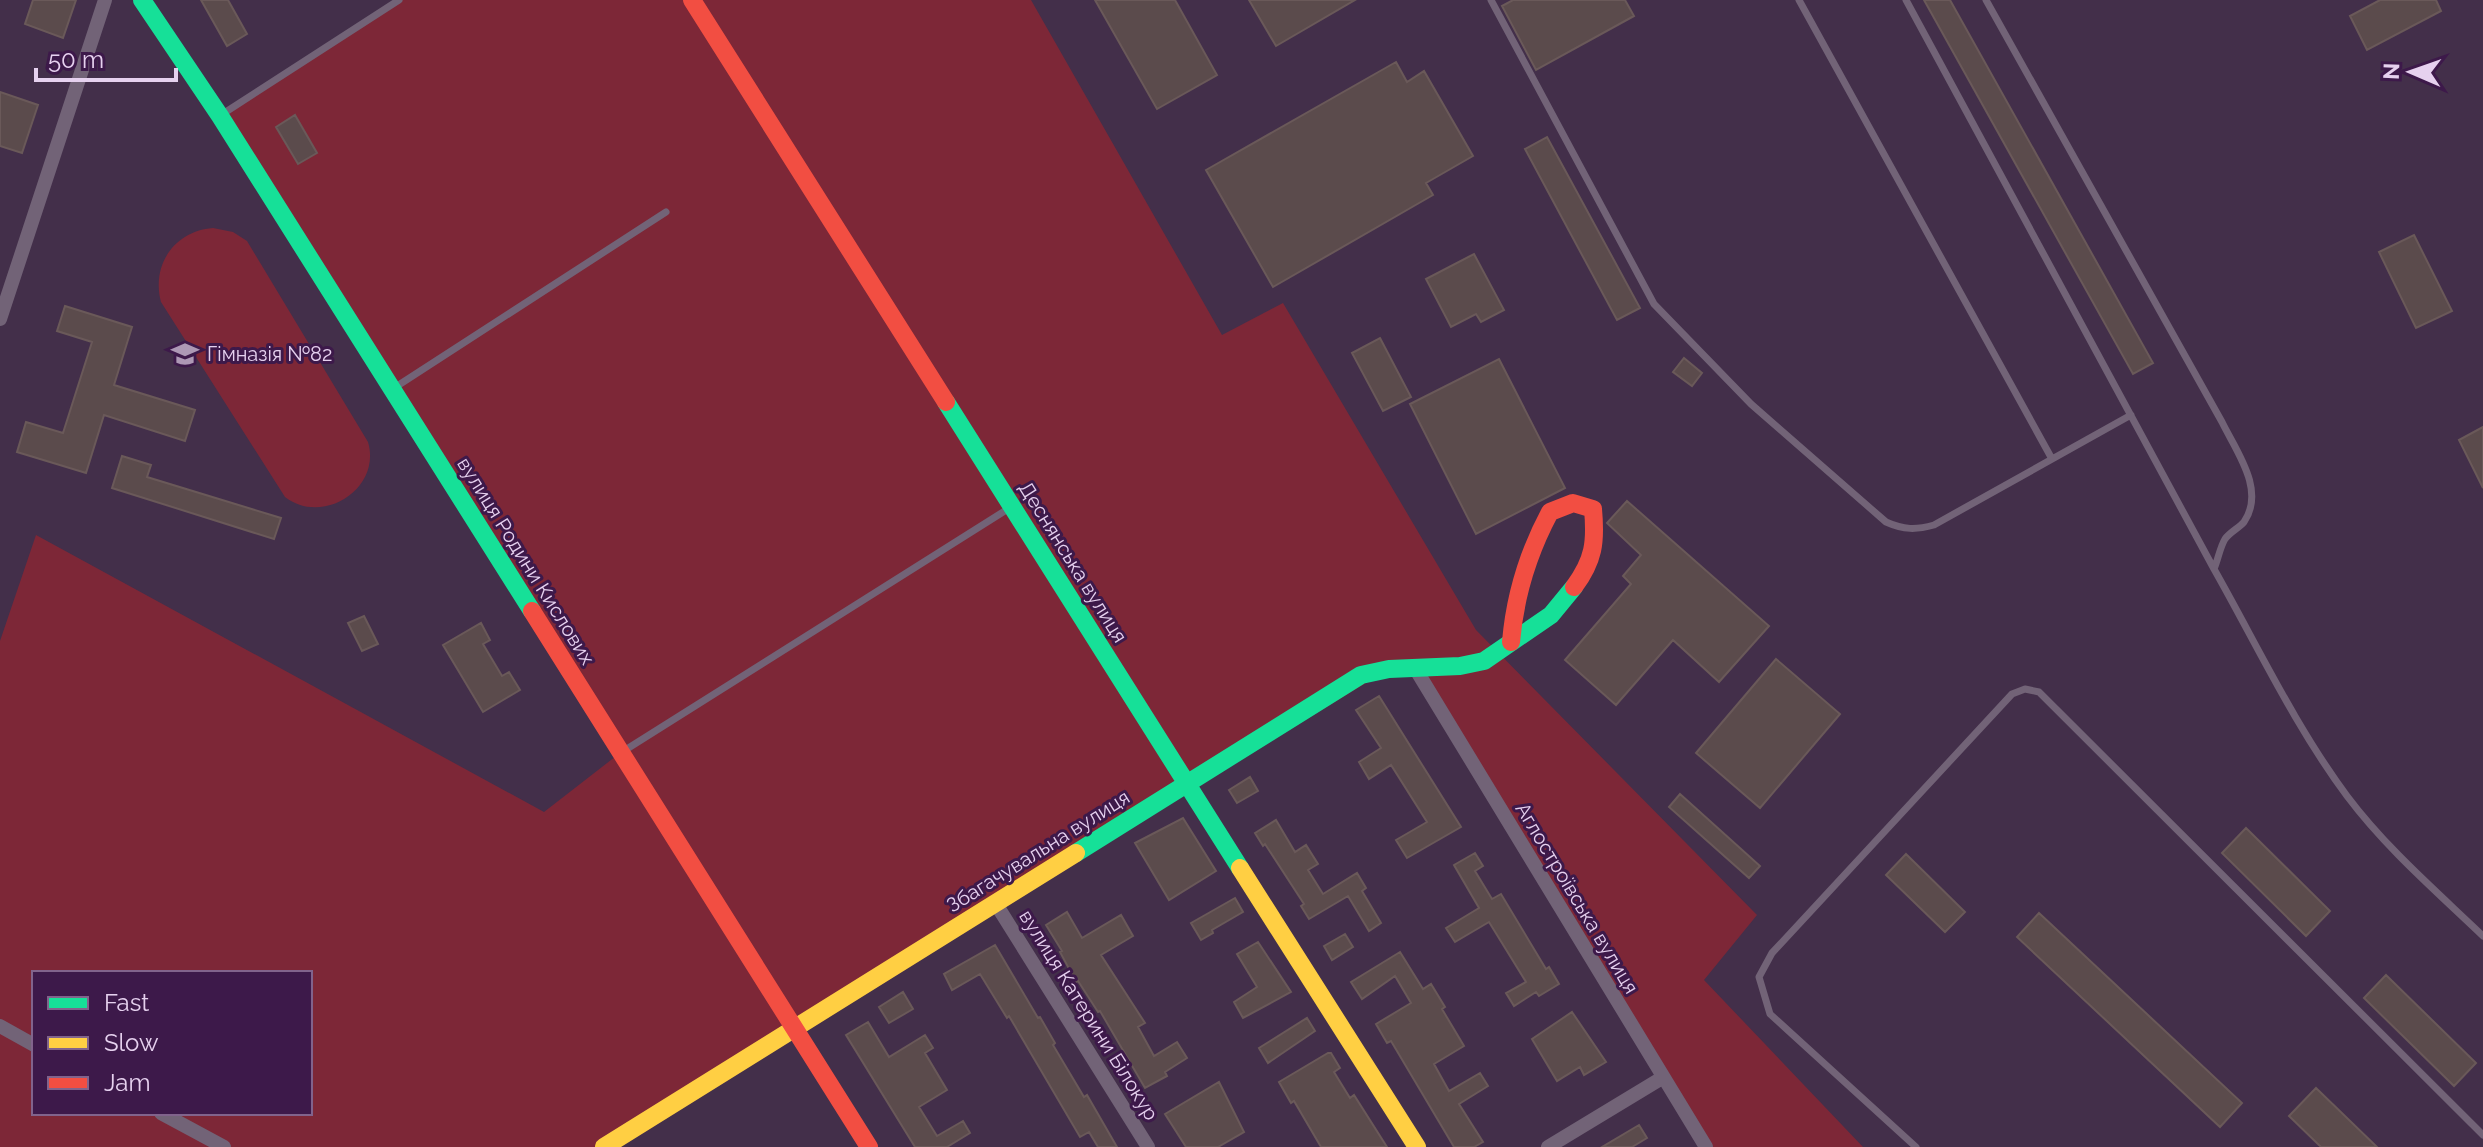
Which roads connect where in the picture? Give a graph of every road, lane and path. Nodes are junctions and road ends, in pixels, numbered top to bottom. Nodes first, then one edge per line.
1 (105, 0) edge
2 (142, 0) edge
3 (399, 0) edge
4 (692, 0) edge
5 (1491, 0) edge
6 (1799, 0) edge
7 (1906, 0) edge
8 (1986, 0) edge
9 (220, 116) junction
10 (666, 212) dead end
11 (4, 297) edge
12 (0, 319) edge
13 (392, 389) junction
14 (2131, 415) junction
15 (2052, 459) junction
16 (1011, 506) junction
17 (2214, 569) junction
18 (1511, 642) junction
19 (1415, 668) junction
20 (620, 753) junction
21 (1188, 785) junction
22 (996, 904) junction
23 (2483, 936) edge
24 (0, 1026) edge
25 (794, 1029) junction
26 (32, 1044) edge
27 (1662, 1078) junction
28 (165, 1115) edge
29 (2483, 1135) edge
30 (224, 1147) edge
31 (604, 1147) edge
32 (869, 1147) edge
33 (1148, 1147) edge
34 (1417, 1147) edge
35 (1548, 1147) edge
36 (1706, 1147) edge
37 (1916, 1147) edge

1 - 11 street
2 - 9 street, вулиця Родини Кислових
3 - 9 lane
4 - 16 street, Деснянська вулиця
5 - 15 lane
6 - 15 lane
7 - 14 lane
8 - 17 lane
9 - 13 street, вулиця Родини Кислових
10 - 13 lane
11 - 12 street
13 - 20 street, вулиця Родини Кислових
14 - 15 lane
14 - 17 lane
16 - 20 lane
16 - 21 street, Деснянська вулиця
17 - 23 lane
18 - 18 street, Збагачувальна вулиця
18 - 19 street, Збагачувальна вулиця
19 - 21 street, Збагачувальна вулиця
19 - 27 street, Аглостроївська вулиця
20 - 25 street, вулиця Родини Кислових
21 - 22 street, Збагачувальна вулиця
21 - 34 street, Деснянська вулиця
22 - 25 street, Збагачувальна вулиця
22 - 33 street, вулиця Катерини Білокур
24 - 26 street
25 - 31 street, Збагачувальна вулиця
25 - 32 street, вулиця Родини Кислових
27 - 35 street
27 - 36 street, Аглостроївська вулиця
28 - 30 street
29 - 37 lane

